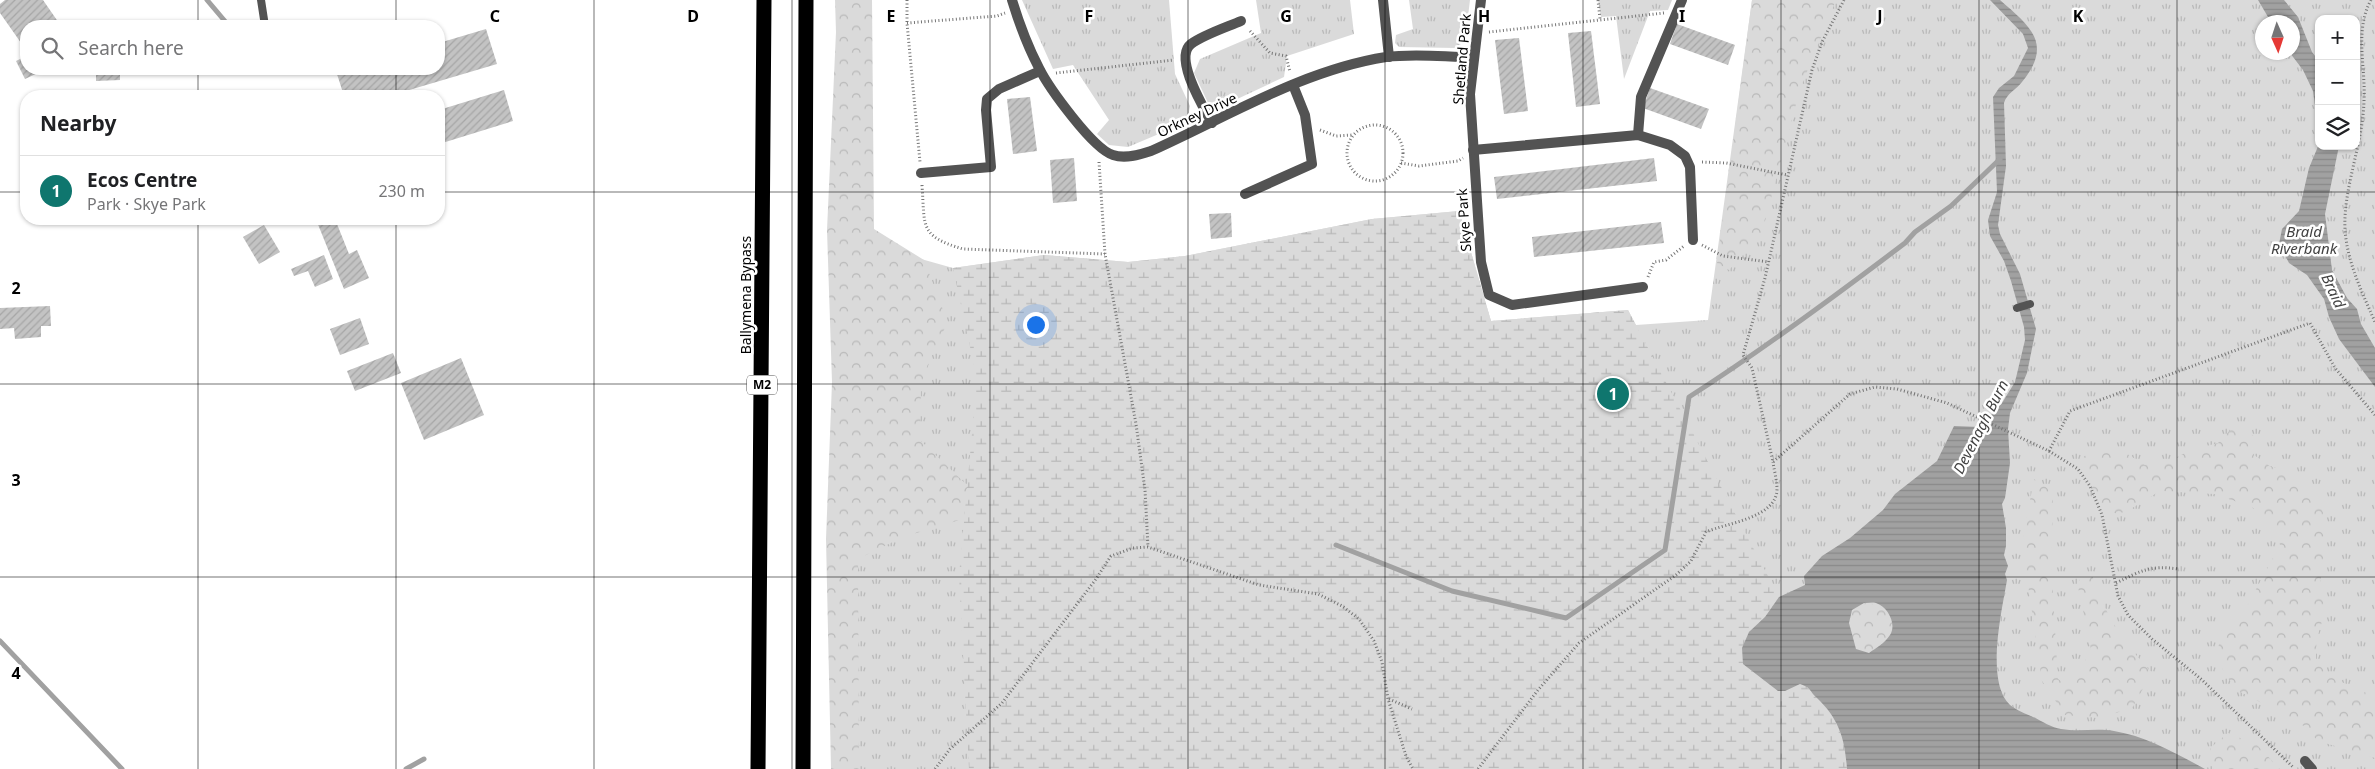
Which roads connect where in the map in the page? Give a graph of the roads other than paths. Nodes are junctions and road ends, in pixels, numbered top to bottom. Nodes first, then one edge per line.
1 (261, 0) edge
2 (764, 0) edge
3 (806, 0) edge
4 (1383, 0) edge
5 (1481, 0) edge
6 (1682, 0) edge
7 (1013, 4) edge
8 (264, 20) edge
9 (1241, 21) road end
10 (1389, 57) junction
11 (1474, 57) junction
12 (1042, 73) junction
13 (1293, 85) junction
14 (1212, 123) junction
15 (1638, 135) junction
16 (1473, 150) junction
17 (921, 173) dead end
18 (1245, 194) dead end
19 (1693, 240) road end
20 (1643, 287) road end
21 (2030, 304) dead end
22 (2017, 308) dead end
23 (2304, 761) dead end
24 (758, 769) edge
25 (803, 769) edge
26 (2312, 769) edge

1 - 8 lane
2 - 24 highway, Ballymena Bypass / M2
3 - 25 highway
4 - 10 street
5 - 11 street, Shetland Park
6 - 15 street
7 - 12 street
9 - 14 street
10 - 11 street, Orkney Drive
10 - 13 street, Orkney Drive
11 - 16 street, Shetland Park
12 - 14 street, Orkney Drive
12 - 17 street
13 - 14 street, Orkney Drive
13 - 18 street
15 - 16 street
15 - 19 street
16 - 20 street, Skye Park
21 - 22 lane
23 - 26 street

